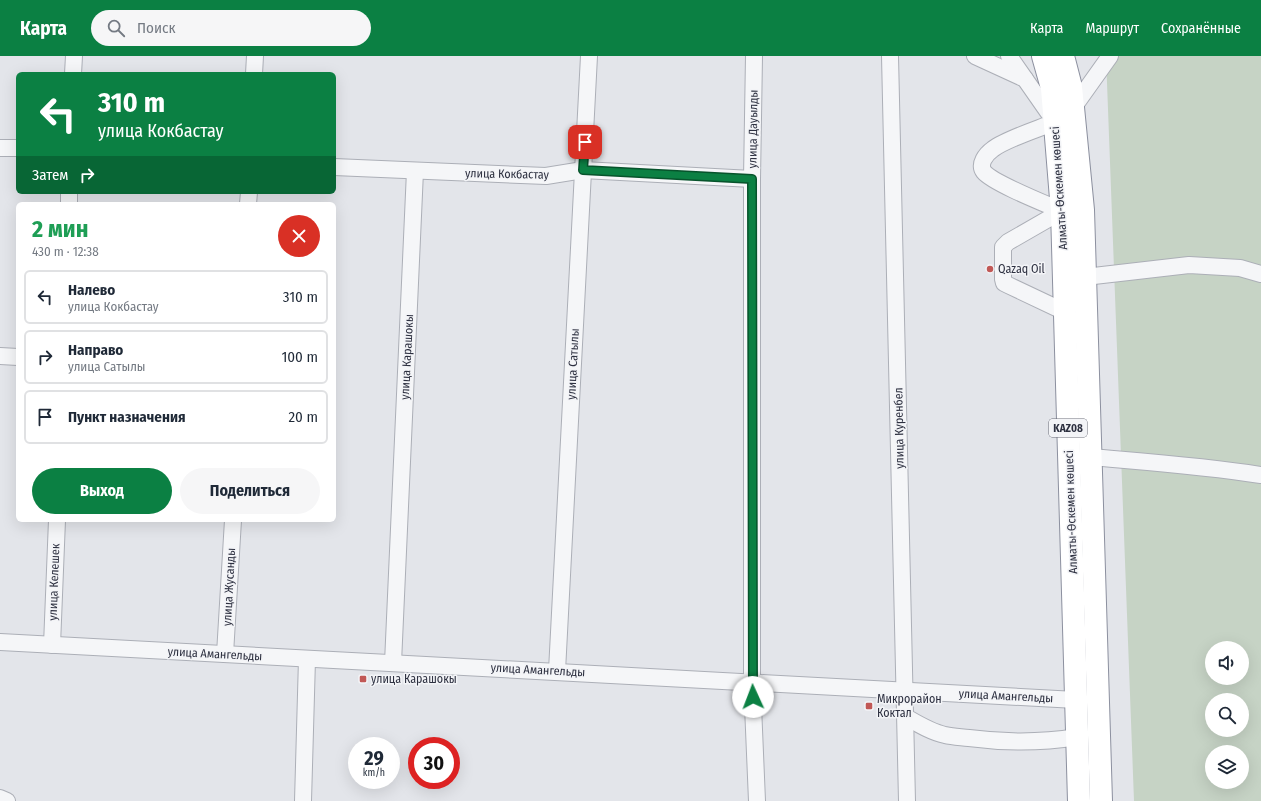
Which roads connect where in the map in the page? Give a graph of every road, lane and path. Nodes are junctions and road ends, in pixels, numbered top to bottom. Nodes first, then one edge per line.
1 (74, 56) edge
2 (255, 56) edge
3 (589, 56) edge
4 (754, 56) edge
5 (890, 56) edge
6 (975, 56) edge
7 (1009, 56) edge
8 (1043, 56) edge
9 (1063, 56) edge
10 (1110, 56) edge
11 (74, 72) edge
12 (254, 72) edge
13 (1025, 79) junction
14 (1073, 108) junction
15 (1055, 122) junction
16 (0, 148) edge
17 (16, 148) edge
18 (336, 166) edge
19 (583, 170) junction
20 (415, 171) junction
21 (752, 179) junction
22 (1062, 211) junction
23 (1261, 274) edge
24 (1085, 277) junction
25 (1065, 312) junction
26 (0, 356) edge
27 (16, 357) edge
28 (1067, 392) junction
29 (1089, 392) junction
30 (1091, 457) junction
31 (1261, 475) edge
32 (57, 522) edge
33 (233, 522) edge
34 (0, 642) edge
35 (52, 645) junction
36 (225, 654) junction
37 (307, 659) junction
38 (393, 663) junction
39 (557, 671) junction
40 (752, 682) junction
41 (905, 691) junction
42 (1076, 700) junction
43 (906, 717) junction
44 (1099, 723) junction
45 (1077, 730) junction
46 (0, 798) edge
47 (7, 801) edge
48 (302, 801) edge
49 (757, 801) edge
50 (908, 801) edge
51 (1079, 801) edge
52 (1102, 801) edge

1 - 11 street
2 - 12 street
3 - 19 street, улица Сатылы
4 - 21 street, улица Дауылды
5 - 41 street, улица Куренбел
6 - 13 street
7 - 13 street
8 - 15 highway, Алматы-Өскемен көшесі / KAZ08
9 - 14 highway, Алматы-Өскемен көшесі / KAZ08
10 - 14 street
13 - 15 street
14 - 24 highway, Алматы-Өскемен көшесі / KAZ08
15 - 22 highway, Алматы-Өскемен көшесі / KAZ08
15 - 22 street
16 - 17 street
18 - 20 street, улица Кокбастау
19 - 20 street, улица Кокбастау
19 - 21 street, улица Кокбастау
19 - 39 street, улица Сатылы
20 - 38 street, улица Карашокы
21 - 40 street, улица Дауылды
22 - 25 highway, Алматы-Өскемен көшесі / KAZ08
22 - 25 street
23 - 24 street
24 - 29 highway, Алматы-Өскемен көшесі / KAZ08
25 - 28 highway, Алматы-Өскемен көшесі / KAZ08
26 - 27 street
28 - 29 highway
28 - 42 highway, Алматы-Өскемен көшесі / KAZ08
29 - 30 highway, Алматы-Өскемен көшесі / KAZ08
30 - 31 street
30 - 44 highway, Алматы-Өскемен көшесі / KAZ08
32 - 35 street, улица Келешек
33 - 36 street, улица Жусанды
34 - 35 street, улица Амангельды
35 - 36 street, улица Амангельды
36 - 37 street, улица Амангельды
37 - 38 street, улица Амангельды
37 - 48 street
38 - 39 street, улица Амангельды
39 - 40 street, улица Амангельды
40 - 41 street, улица Амангельды
40 - 49 street, улица Дауылды
41 - 42 street, улица Амангельды
41 - 43 street, улица Куренбел
42 - 45 highway, Алматы-Өскемен көшесі / KAZ08
43 - 45 street
43 - 50 street, улица Куренбел
44 - 45 highway
44 - 52 highway, Алматы-Өскемен көшесі / KAZ08
45 - 51 highway, Алматы-Өскемен көшесі / KAZ08
46 - 47 street

